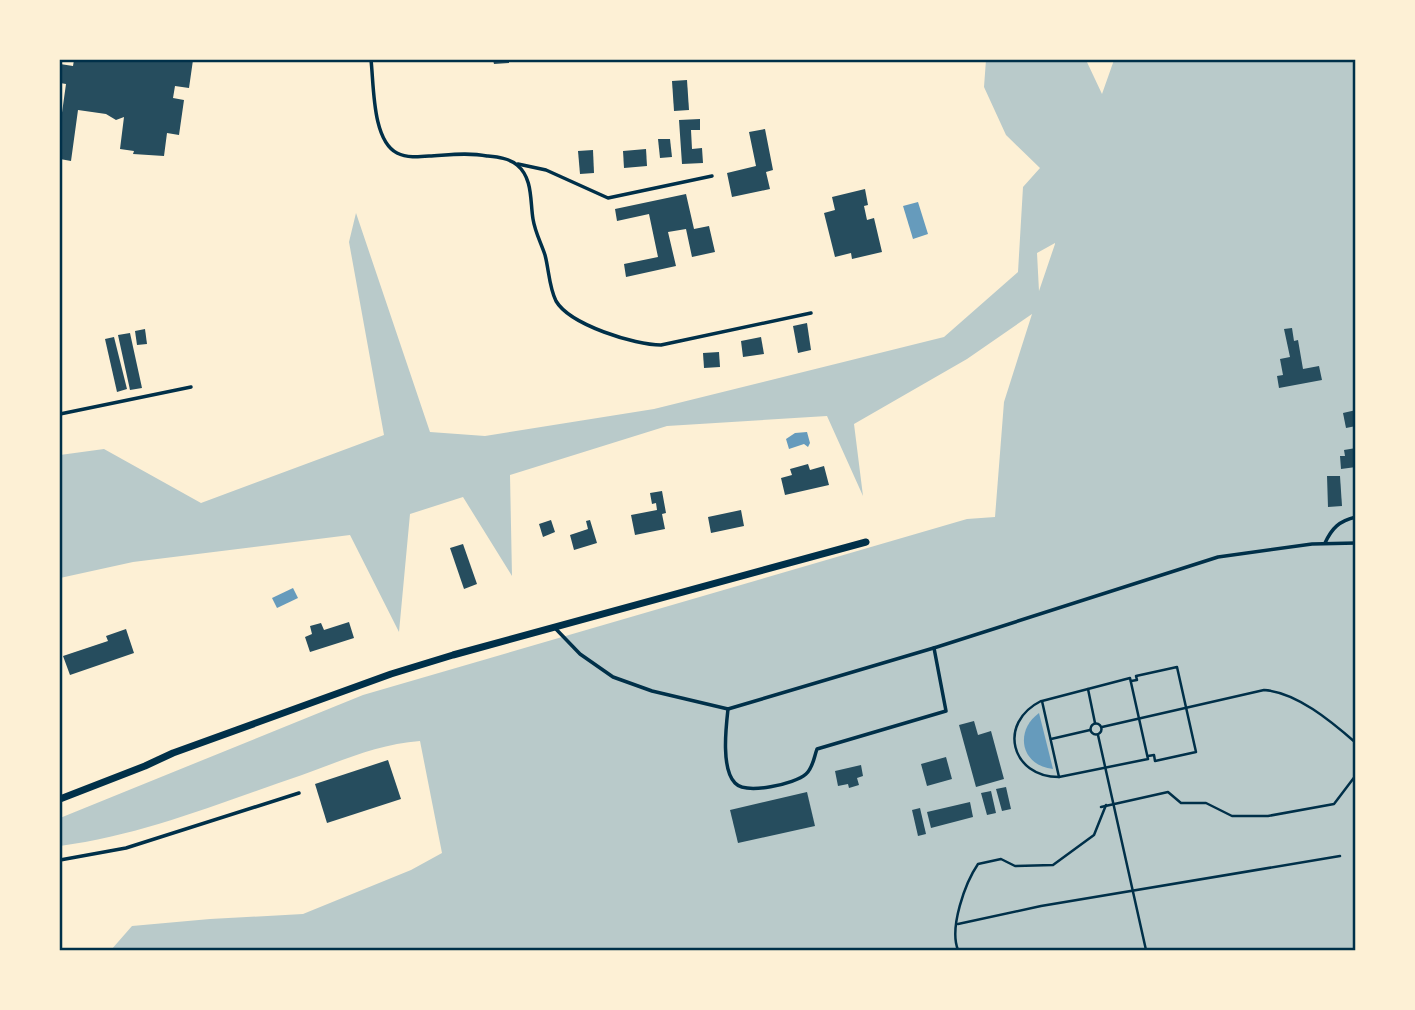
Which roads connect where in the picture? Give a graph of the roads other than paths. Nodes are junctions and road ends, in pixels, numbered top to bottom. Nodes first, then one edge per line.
1 (371, 60) edge
2 (516, 164) junction
3 (712, 176) dead end
4 (811, 313) dead end
5 (191, 387) dead end
6 (60, 414) edge
7 (1356, 517) edge
8 (866, 542) dead end
9 (1325, 543) junction
10 (1356, 543) edge
11 (553, 626) junction
12 (934, 648) junction
13 (728, 709) junction
14 (299, 793) dead end
15 (60, 799) edge
16 (60, 860) edge

1 - 2 lane
2 - 3 lane
2 - 4 lane
5 - 6 lane
7 - 9 lane
8 - 11 street
9 - 10 lane
9 - 12 lane
11 - 13 lane
11 - 15 street
12 - 13 lane
12 - 13 lane
14 - 16 lane

